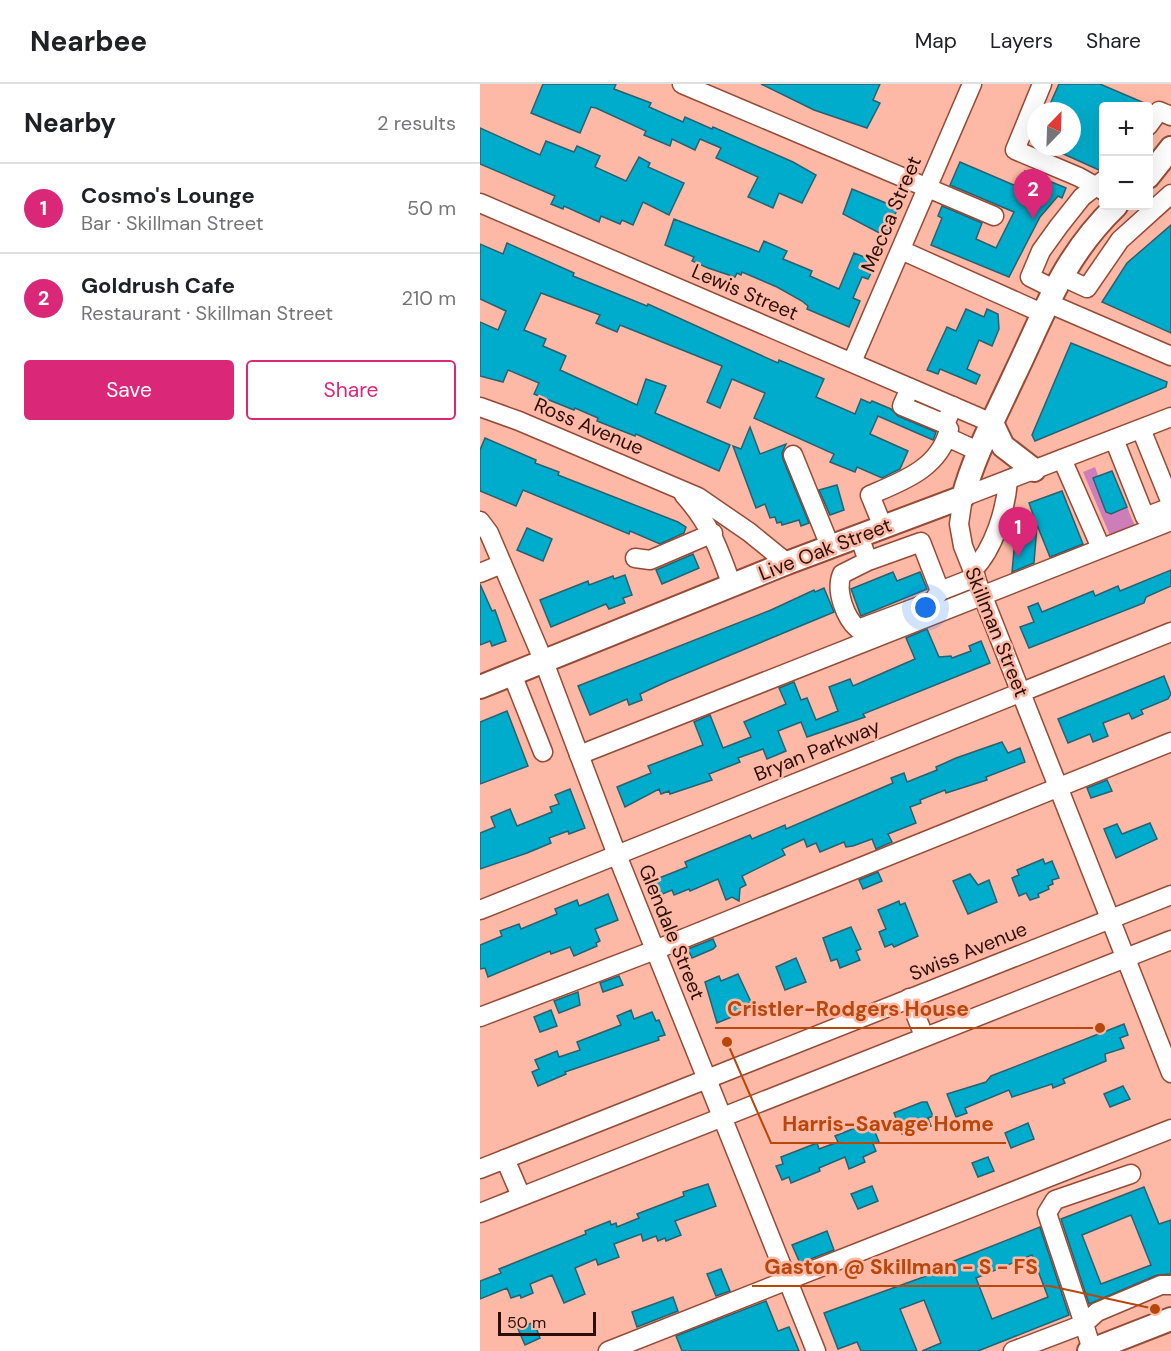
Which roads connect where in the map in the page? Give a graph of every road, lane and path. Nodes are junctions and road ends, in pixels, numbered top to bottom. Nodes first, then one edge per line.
1 (682, 84) edge
2 (972, 84) edge
3 (1042, 84) edge
4 (1171, 116) edge
5 (1153, 120) edge
6 (1171, 148) edge
7 (1153, 172) edge
8 (1099, 184) edge
9 (928, 186) junction
10 (1099, 187) edge
11 (1171, 194) edge
12 (480, 203) edge
13 (1112, 210) edge
14 (994, 216) dead end
15 (901, 250) junction
16 (1052, 296) junction
17 (1171, 356) edge
18 (852, 362) junction
19 (910, 388) junction
20 (953, 406) junction
21 (480, 408) edge
22 (1171, 417) edge
23 (992, 423) junction
24 (1141, 429) junction
25 (946, 431) junction
26 (1114, 439) junction
27 (980, 452) junction
28 (793, 454) dead end
29 (1062, 459) junction
30 (1034, 470) junction
31 (1008, 480) junction
32 (679, 489) junction
33 (963, 497) junction
34 (1171, 505) edge
35 (910, 517) junction
36 (480, 521) edge
37 (1171, 521) edge
38 (883, 527) junction
39 (713, 533) junction
40 (859, 536) junction
41 (921, 542) junction
42 (830, 546) junction
43 (1101, 548) junction
44 (635, 558) dead end
45 (868, 561) junction
46 (786, 563) junction
47 (502, 564) junction
48 (480, 573) edge
49 (974, 573) junction
50 (732, 586) junction
51 (940, 591) junction
52 (984, 597) junction
53 (1171, 632) edge
54 (544, 662) junction
55 (512, 674) junction
56 (480, 687) edge
57 (1021, 692) junction
58 (1171, 742) edge
59 (543, 752) dead end
60 (579, 755) junction
61 (1058, 786) junction
62 (616, 855) junction
63 (1171, 895) edge
64 (480, 910) edge
65 (1109, 919) junction
66 (1171, 940) edge
67 (655, 950) junction
68 (1125, 958) junction
69 (909, 998) junction
70 (480, 1017) edge
71 (924, 1036) junction
72 (1171, 1073) edge
73 (707, 1078) junction
74 (723, 1117) junction
75 (1171, 1129) edge
76 (505, 1159) junction
77 (480, 1169) edge
78 (1131, 1174) dead end
79 (521, 1196) junction
80 (480, 1213) edge
81 (789, 1280) junction
82 (1171, 1285) edge
83 (1171, 1319) edge
84 (1084, 1324) junction
85 (608, 1351) edge
86 (816, 1351) edge
87 (1012, 1351) edge
88 (1091, 1351) edge

1 - 9 street
2 - 9 street, Mecca Street
3 - 8 street
4 - 5 street
6 - 7 main road
9 - 14 street
9 - 15 street, Mecca Street
10 - 16 street
11 - 16 street
12 - 18 street, Lewis Street
13 - 16 main road, Skillman Street
15 - 16 street
15 - 18 street, Mecca Street
16 - 17 street
16 - 23 main road, Skillman Street
18 - 19 street, Lewis Street
19 - 20 street, Lewis Street
19 - 25 street
20 - 23 street, Lewis Street
20 - 25 street
21 - 32 street, Ross Avenue
22 - 24 street, Live Oak Street
23 - 27 main road, Skillman Street
23 - 30 main road
24 - 26 street, Live Oak Street
24 - 34 street
25 - 27 street
25 - 38 street
26 - 29 street, Live Oak Street
26 - 34 street
27 - 33 main road, Skillman Street
28 - 42 street
29 - 30 street, Live Oak Street
29 - 43 street
30 - 31 street, Live Oak Street
31 - 33 street, Live Oak Street
31 - 49 street
32 - 39 street, Ross Avenue
32 - 46 street, Ross Avenue
33 - 35 main road, Live Oak Street
33 - 49 street, Skillman Street
35 - 38 main road, Live Oak Street
35 - 41 street
36 - 47 street, Glendale Street
37 - 43 street
38 - 40 main road, Live Oak Street
39 - 44 street
39 - 50 street, Ross Avenue
40 - 42 main road, Live Oak Street
40 - 45 street
41 - 45 street
41 - 51 street
42 - 46 main road, Live Oak Street
43 - 52 street
45 - 51 street
46 - 50 main road, Live Oak Street
47 - 48 street
47 - 54 street, Glendale Street
49 - 51 street
49 - 52 street, Skillman Street
50 - 54 main road, Live Oak Street
52 - 57 street, Skillman Street
52 - 60 street
53 - 57 street, Bryan Parkway
54 - 55 main road, Live Oak Street
54 - 60 street, Glendale Street
55 - 56 main road, Live Oak Street
55 - 59 street
57 - 61 street, Skillman Street
57 - 62 street, Bryan Parkway
58 - 61 street
60 - 62 street, Glendale Street
61 - 65 street, Skillman Street
61 - 67 street
62 - 64 street, Bryan Parkway
62 - 67 street, Glendale Street
63 - 65 street, Swiss Avenue
65 - 68 street, Skillman Street
65 - 69 street, Swiss Avenue
66 - 68 street
67 - 70 street
67 - 73 street, Glendale Street
68 - 71 street
68 - 72 street, Skillman Street
69 - 71 street
69 - 73 street, Swiss Avenue
71 - 74 street
73 - 74 street, Glendale Street
73 - 76 street, Swiss Avenue
74 - 79 street
74 - 81 street, Glendale Street
75 - 81 street
76 - 77 street, Swiss Avenue
76 - 79 street
78 - 84 street
79 - 80 street
81 - 85 street
81 - 86 street, Glendale Street
82 - 84 street
83 - 88 main road
84 - 87 street
84 - 88 street

